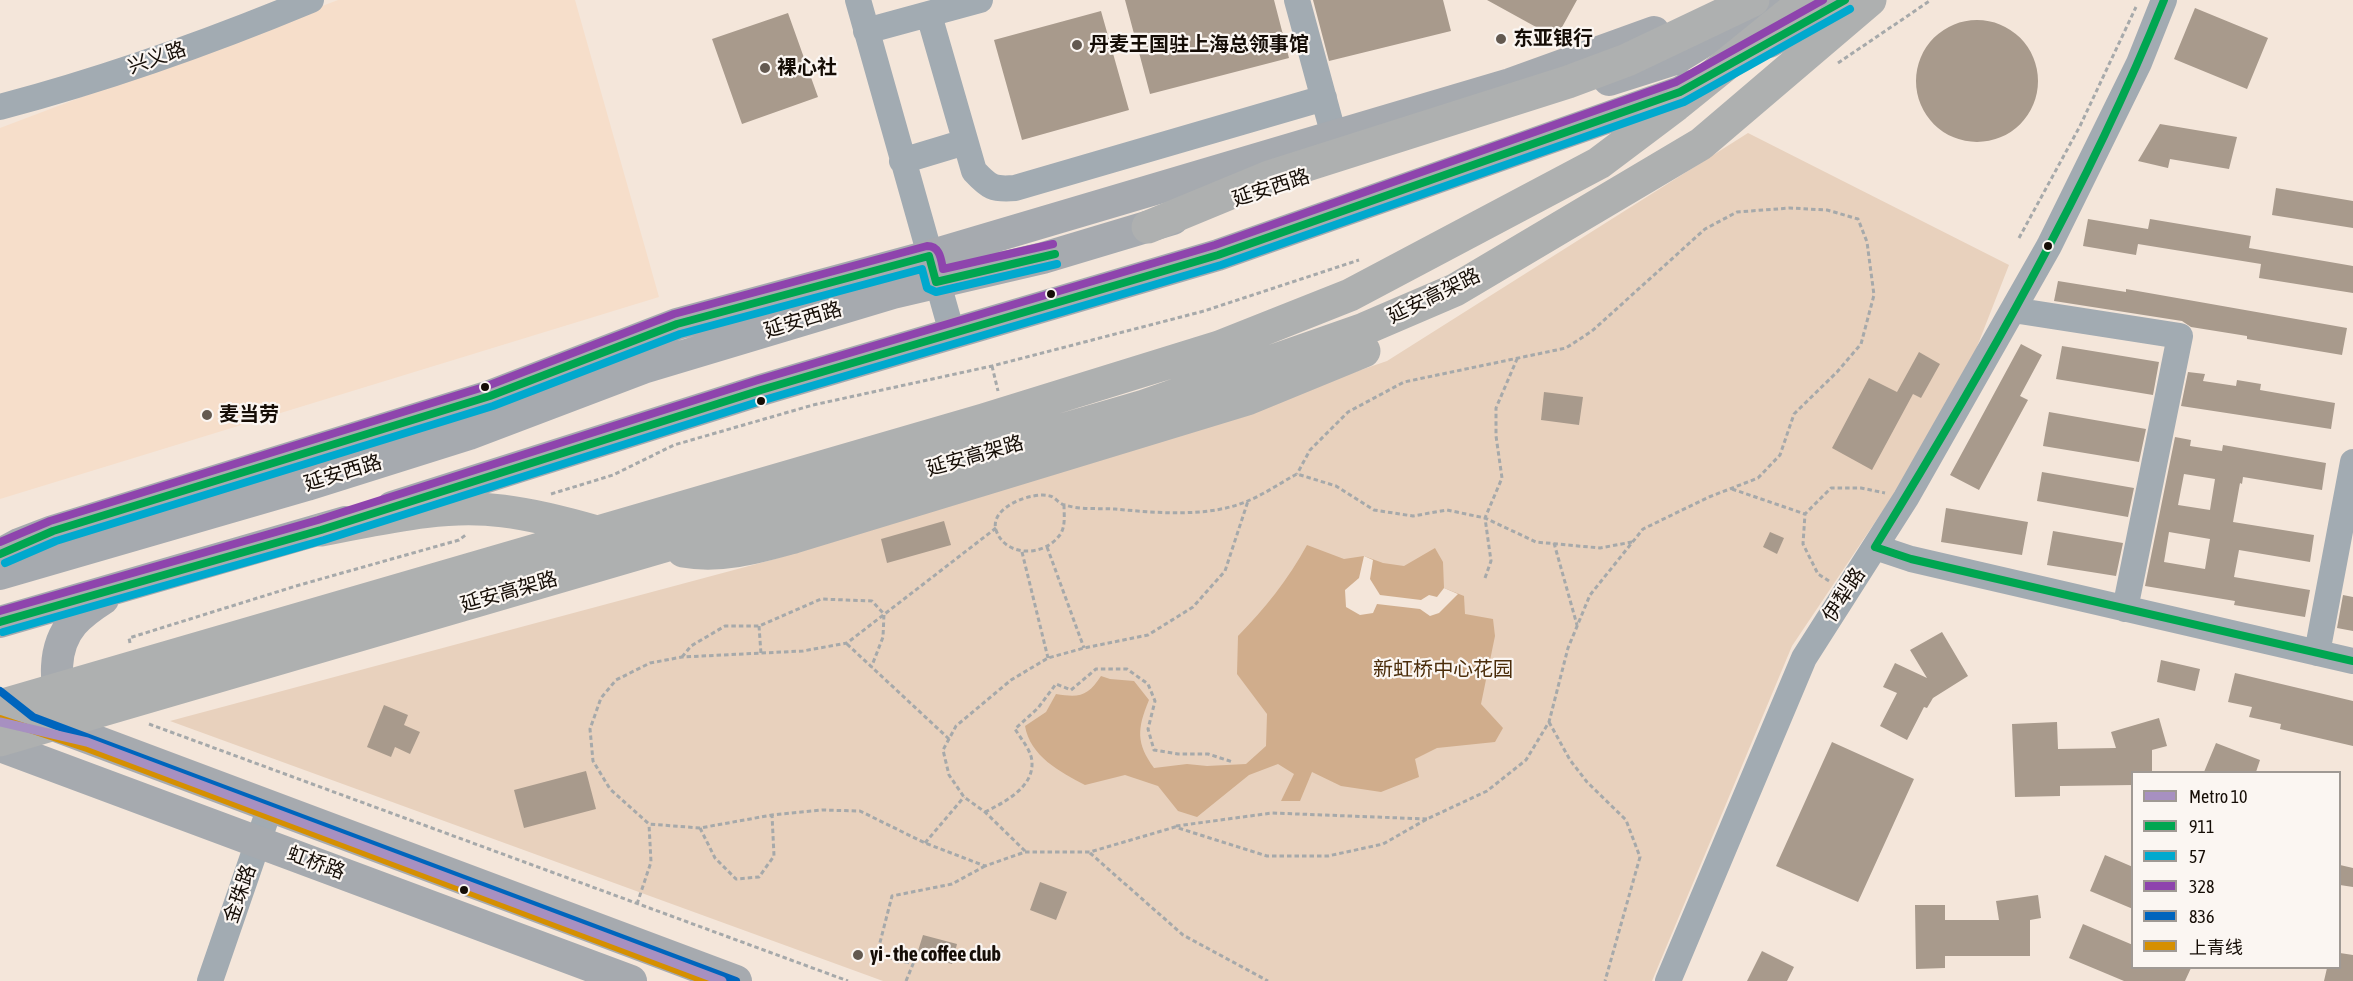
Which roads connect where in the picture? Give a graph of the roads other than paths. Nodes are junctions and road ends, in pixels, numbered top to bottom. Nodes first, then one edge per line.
1 (311, 0) edge
2 (858, 0) edge
3 (980, 0) edge
4 (1297, 0) edge
5 (1718, 0) edge
6 (1753, 0) edge
7 (1771, 0) edge
8 (1870, 0) edge
9 (2163, 0) edge
10 (1828, 3) edge
11 (929, 15) junction
12 (866, 31) junction
13 (1324, 98) junction
14 (0, 107) edge
15 (1334, 136) junction
16 (965, 142) junction
17 (902, 161) junction
18 (1148, 227) junction
19 (933, 269) junction
20 (1455, 290) junction
21 (2013, 310) junction
22 (952, 333) junction
23 (2353, 462) edge
24 (321, 530) junction
25 (1875, 547) junction
26 (6, 549) edge
27 (0, 574) edge
28 (127, 585) junction
29 (2125, 609) junction
30 (0, 622) edge
31 (2317, 653) junction
32 (2353, 661) edge
33 (0, 690) edge
34 (0, 707) edge
35 (33, 717) junction
36 (91, 738) junction
37 (0, 740) edge
38 (0, 746) edge
39 (210, 784) junction
40 (270, 807) junction
41 (253, 839) junction
42 (210, 981) edge
43 (631, 981) edge
44 (736, 981) edge
45 (1668, 981) edge

1 - 14 street, 兴义路
2 - 12 street
3 - 11 street
4 - 13 street
5 - 15 main road, 延安西路
6 - 18 highway
7 - 18 main road, 延安西路
8 - 20 highway, 延安高架路
9 - 21 street, 伊犁路
10 - 22 main road
10 - 34 highway, 延安高架路
11 - 12 street
11 - 16 street
12 - 17 street
13 - 15 street
13 - 16 street
15 - 19 main road, 延安西路
16 - 17 street
17 - 19 street
18 - 19 main road, 延安西路
19 - 22 street
19 - 26 main road, 延安西路
19 - 27 main road, 延安西路
20 - 24 highway
20 - 37 highway, 延安高架路
21 - 25 street, 伊犁路
21 - 29 street
22 - 24 main road
23 - 31 street
24 - 28 main road
25 - 29 street
25 - 45 street, 伊犁路
28 - 30 main road
28 - 36 main road
29 - 31 street
31 - 32 street
33 - 35 main road
34 - 35 main road, 虹桥路
35 - 36 main road, 虹桥路
36 - 39 main road, 虹桥路
38 - 41 main road, 虹桥路
39 - 40 main road, 虹桥路
39 - 41 main road
40 - 41 street, 金珠路
40 - 44 main road, 虹桥路
41 - 42 street, 金珠路
41 - 43 main road, 虹桥路

